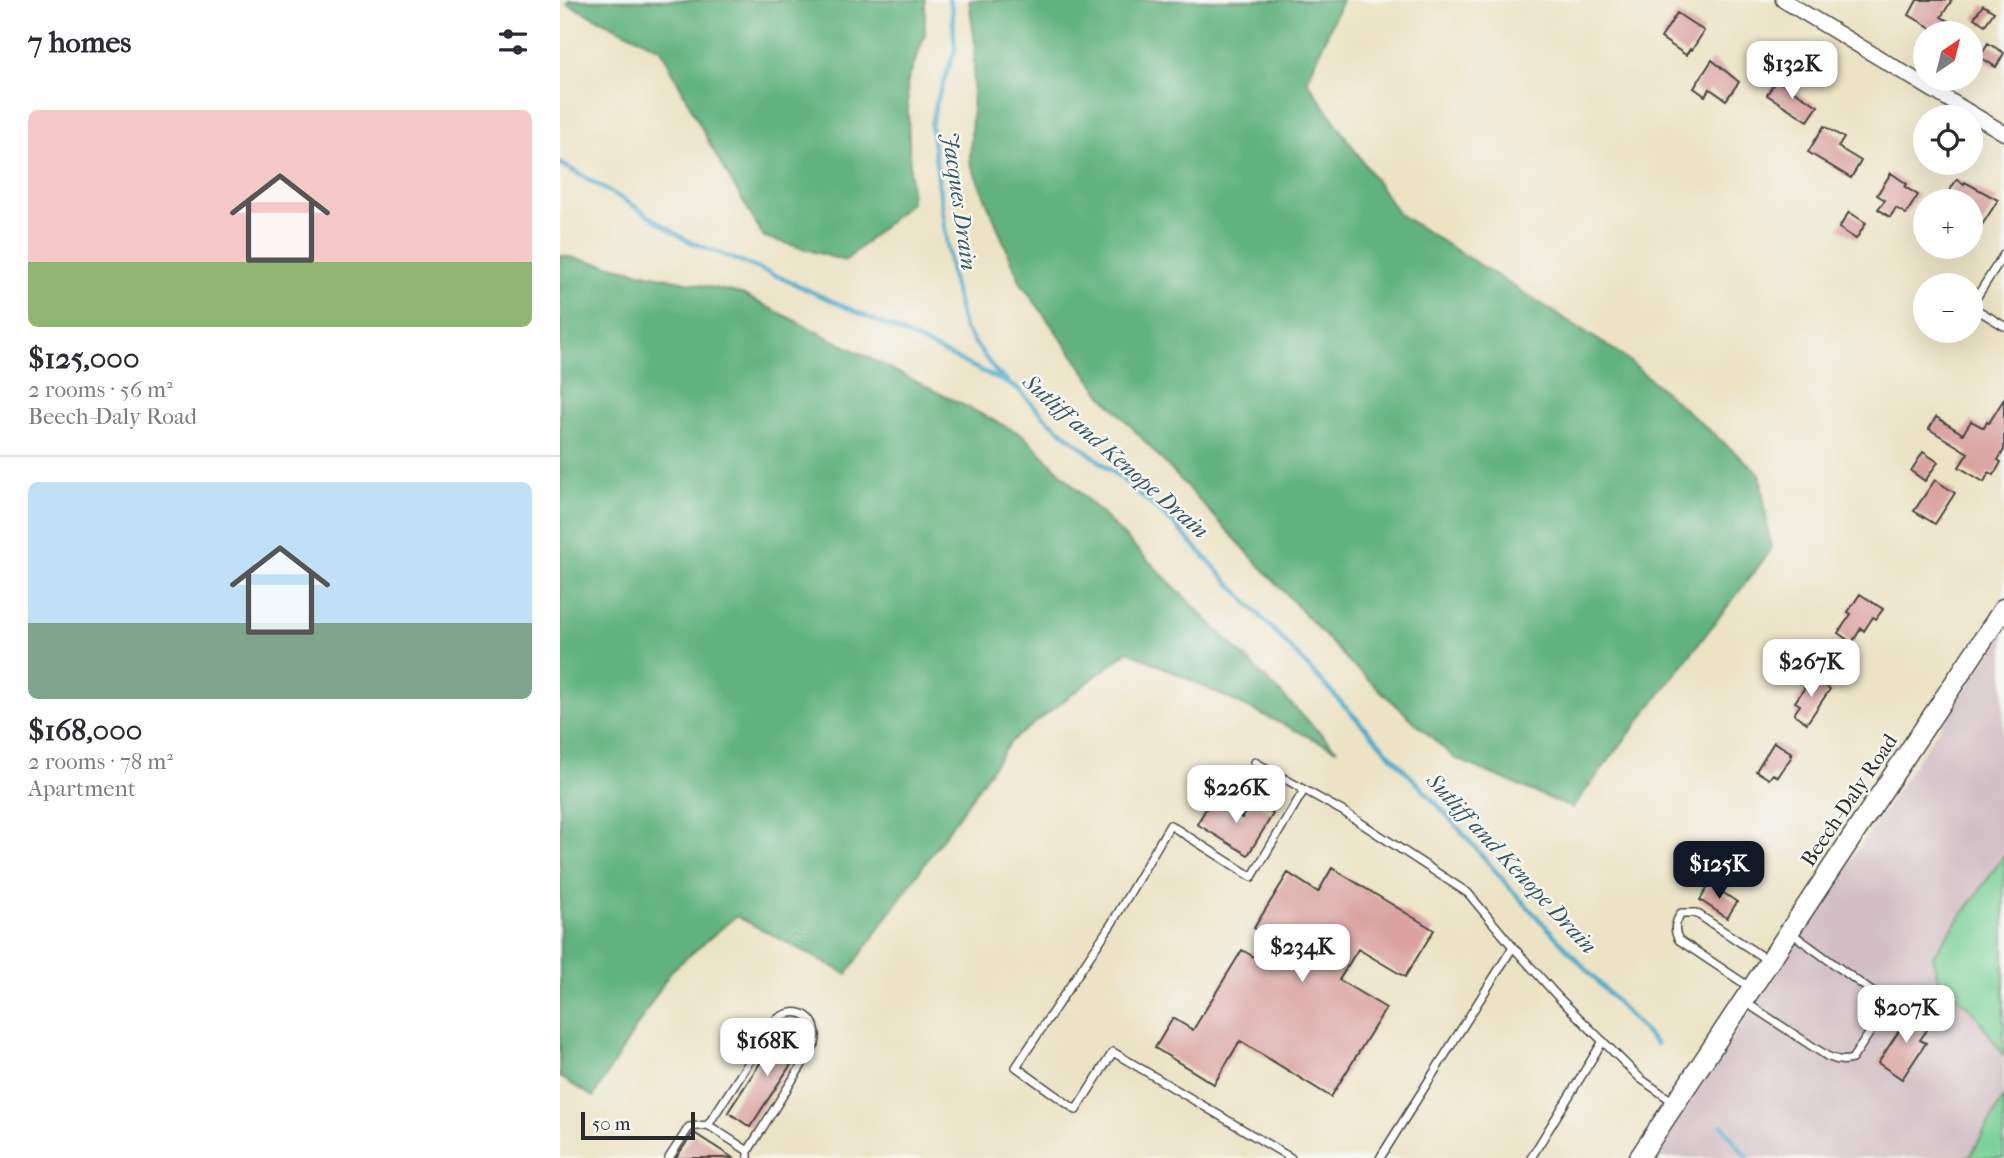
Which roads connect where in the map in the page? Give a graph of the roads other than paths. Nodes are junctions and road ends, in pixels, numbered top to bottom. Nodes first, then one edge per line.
1 (1783, 0) edge
2 (2004, 133) edge
3 (2004, 254) edge
4 (2004, 326) edge
5 (2004, 608) edge
6 (1255, 762) dead end
7 (1304, 790) junction
8 (1789, 932) junction
9 (1513, 947) junction
10 (1769, 961) junction
11 (1748, 994) junction
12 (1603, 1041) junction
13 (1675, 1104) junction
14 (708, 1125) junction
15 (748, 1155) edge
16 (669, 1158) edge
17 (1291, 1158) edge
18 (1380, 1158) edge
19 (1531, 1158) edge
20 (1639, 1158) edge

1 - 2 street
3 - 4 lane
5 - 8 street, Beech-Daly Road
6 - 7 lane
7 - 9 lane
7 - 17 lane
8 - 10 street, Beech-Daly Road
8 - 11 lane
9 - 12 lane
9 - 18 lane
10 - 11 street, Beech-Daly Road
10 - 11 lane
11 - 13 street, Beech-Daly Road
12 - 13 lane
12 - 19 lane
13 - 20 street, Beech-Daly Road
14 - 15 lane
14 - 15 lane
14 - 16 lane

